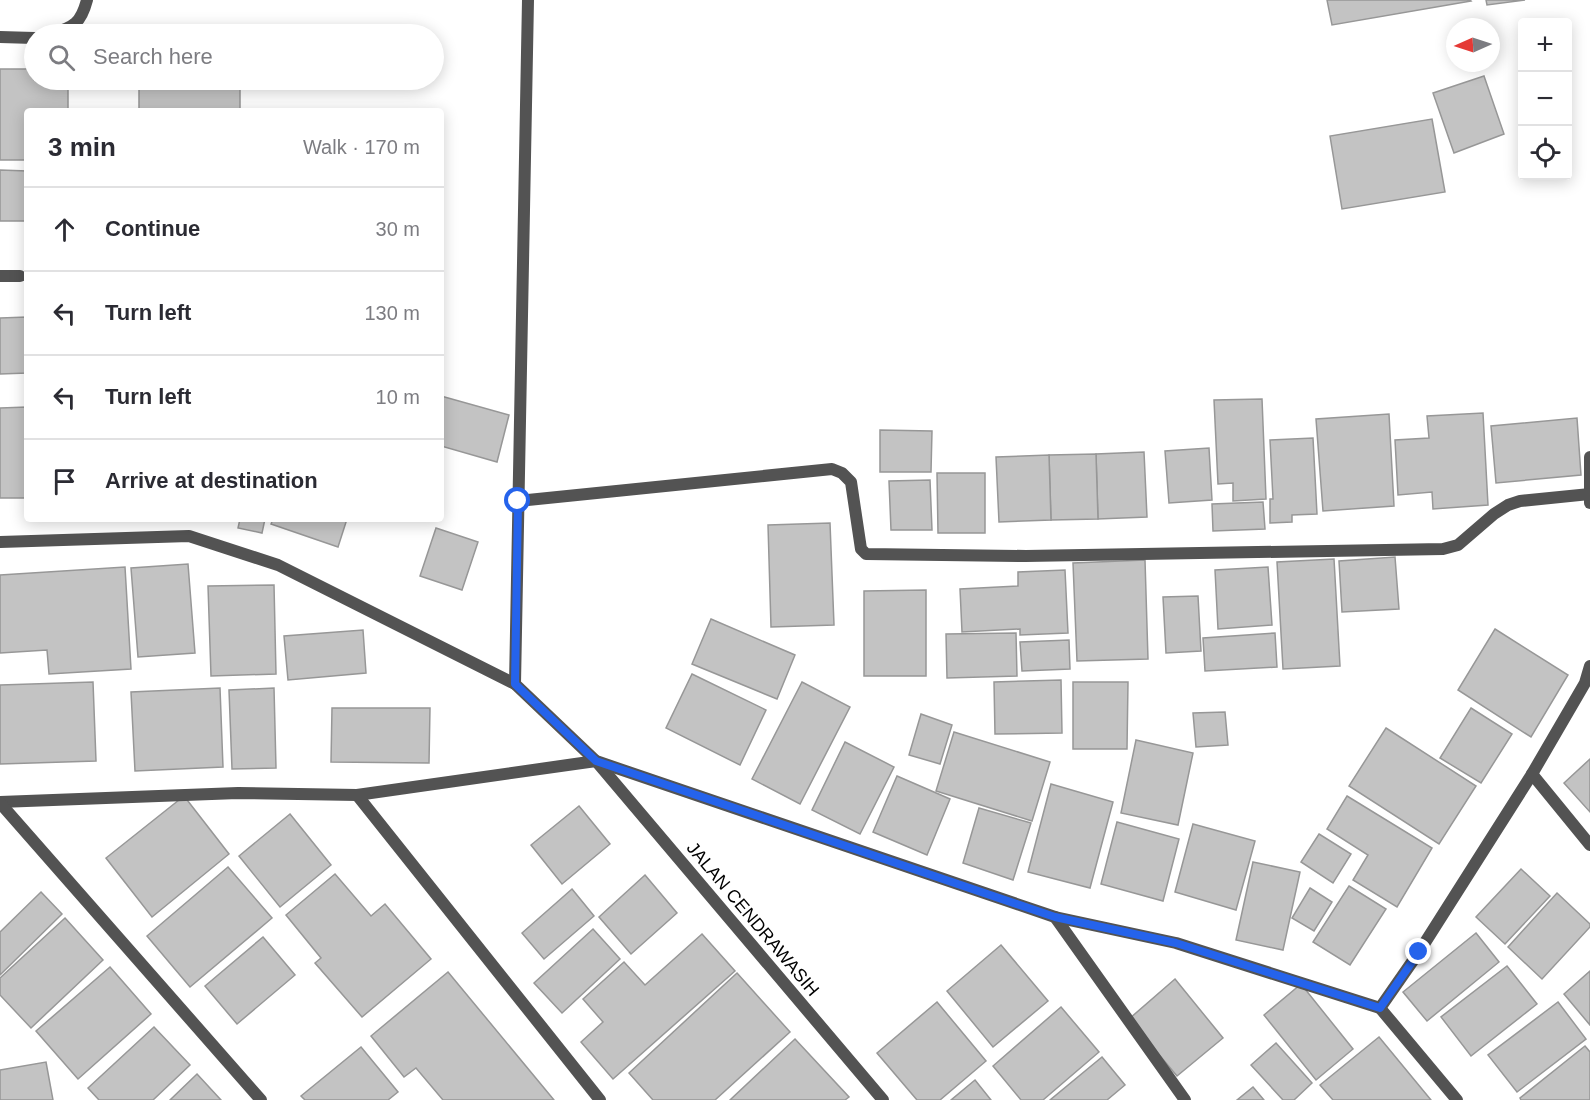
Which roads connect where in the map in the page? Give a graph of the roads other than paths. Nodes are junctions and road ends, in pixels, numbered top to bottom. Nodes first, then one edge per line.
1 (87, 0) edge
2 (528, 0) edge
3 (74, 24) edge
4 (0, 37) edge
5 (24, 38) edge
6 (0, 276) edge
7 (20, 276) dead end
8 (1590, 457) edge
9 (1590, 494) edge
10 (518, 501) junction
11 (1590, 503) edge
12 (0, 542) edge
13 (1590, 666) edge
14 (515, 684) junction
15 (596, 761) junction
16 (1532, 774) junction
17 (357, 795) junction
18 (0, 802) edge
19 (1590, 845) edge
20 (1055, 917) junction
21 (1380, 1008) junction
22 (261, 1100) edge
23 (600, 1100) edge
24 (883, 1100) edge
25 (1185, 1100) edge
26 (1457, 1100) edge

1 - 3 street
2 - 10 street
4 - 5 street
6 - 7 street
8 - 9 street
9 - 10 street
9 - 11 street
10 - 14 street
12 - 14 street, JALAN CENDRAWASIH
13 - 16 street
14 - 15 street, JALAN CENDRAWASIH
15 - 17 street
15 - 20 street
15 - 24 street, JALAN CENDRAWASIH
16 - 19 street
16 - 21 street
17 - 18 street
17 - 23 street
18 - 22 street
20 - 21 street
20 - 25 street
21 - 26 street

